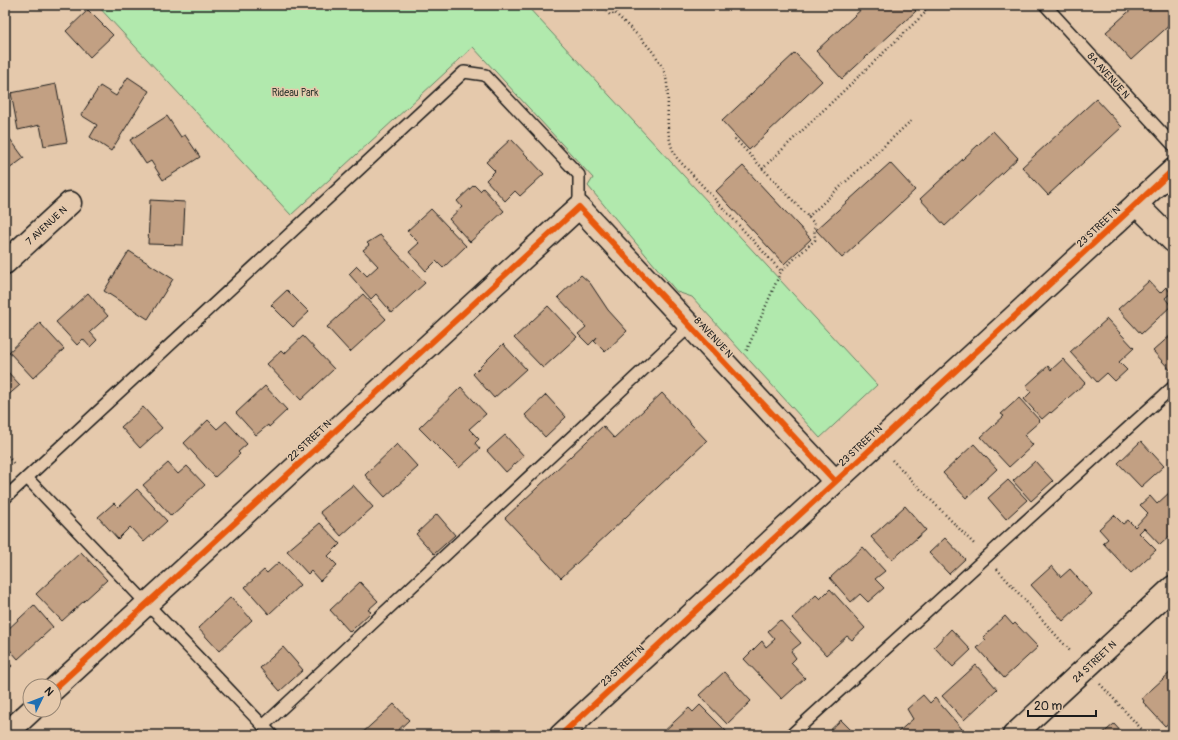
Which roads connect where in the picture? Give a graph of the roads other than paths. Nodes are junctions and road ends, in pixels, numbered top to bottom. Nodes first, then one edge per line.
1 (1045, 5) edge
2 (1173, 145) edge
3 (1173, 170) edge
4 (70, 203) dead end
5 (1136, 204) junction
6 (579, 207) junction
7 (1173, 242) edge
8 (5, 263) edge
9 (690, 326) junction
10 (1173, 387) edge
11 (27, 478) junction
12 (835, 481) junction
13 (5, 498) edge
14 (1173, 587) edge
15 (146, 604) junction
16 (62, 682) edge
17 (23, 718) edge
18 (263, 726) junction
19 (5, 735) edge
20 (272, 735) edge
21 (561, 735) edge
22 (791, 735) edge
23 (1014, 735) edge

1 - 2 lane, 8A AVENUE N
3 - 5 street, 23 STREET N
4 - 8 street, 7 AVENUE N
5 - 7 street
5 - 12 street, 23 STREET N
6 - 9 street, 8 AVENUE N
6 - 11 lane
6 - 15 street, 22 STREET N
9 - 12 street, 8 AVENUE N
9 - 18 lane
10 - 22 lane
11 - 13 lane
11 - 15 lane
12 - 21 street, 23 STREET N
14 - 23 street, 24 STREET N
15 - 16 street, 22 STREET N
15 - 18 lane
17 - 19 street
18 - 20 lane

